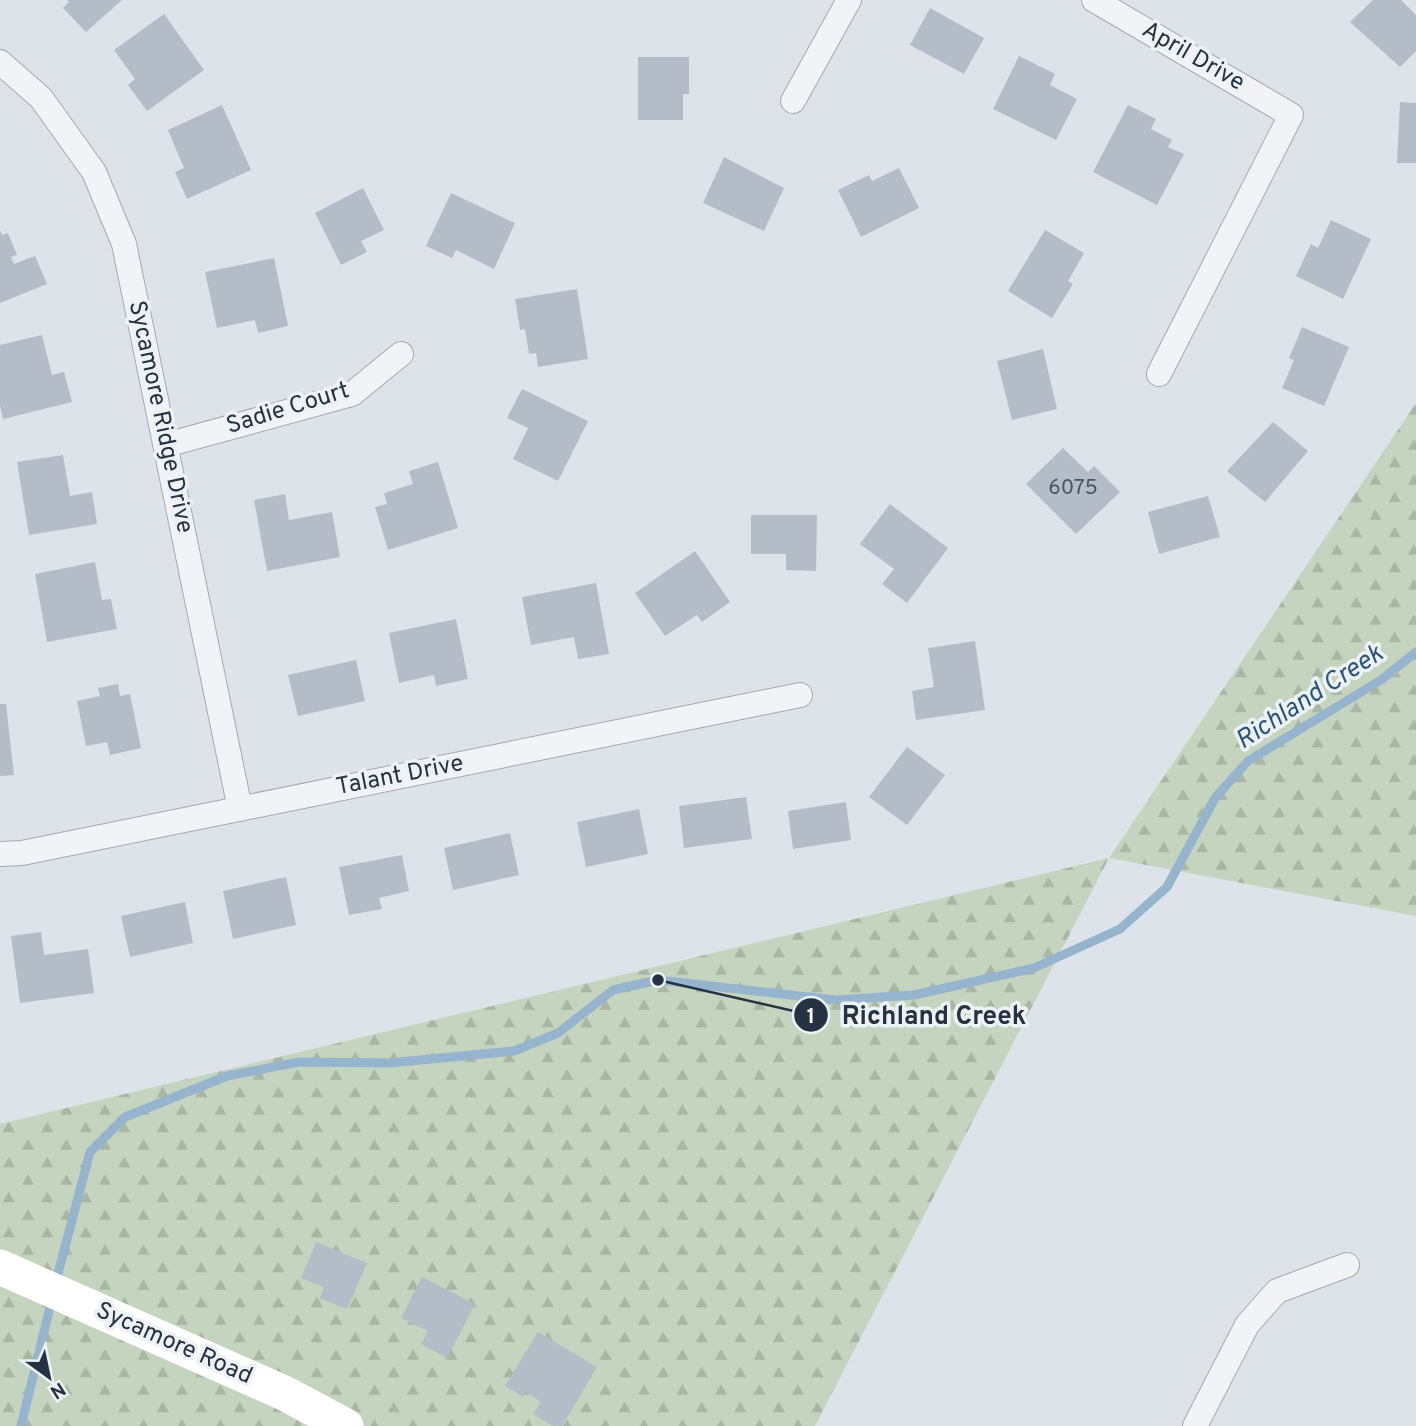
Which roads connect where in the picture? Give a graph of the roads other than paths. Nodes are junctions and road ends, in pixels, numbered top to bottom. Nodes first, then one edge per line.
1 (849, 0) edge
2 (1094, 0) edge
3 (0, 62) edge
4 (793, 101) dead end
5 (401, 354) dead end
6 (1159, 374) dead end
7 (166, 445) junction
8 (800, 695) dead end
9 (240, 809) junction
10 (0, 854) edge
11 (1347, 1265) dead end
12 (0, 1267) edge
13 (346, 1426) edge
14 (1195, 1426) edge

1 - 4 street
2 - 6 street, April Drive
3 - 7 street, Sycamore Ridge Drive
5 - 7 street, Sadie Court
7 - 9 street, Sycamore Ridge Drive
8 - 9 street, Talant Drive
9 - 10 street, Talant Drive
11 - 14 street
12 - 13 street, Sycamore Road

